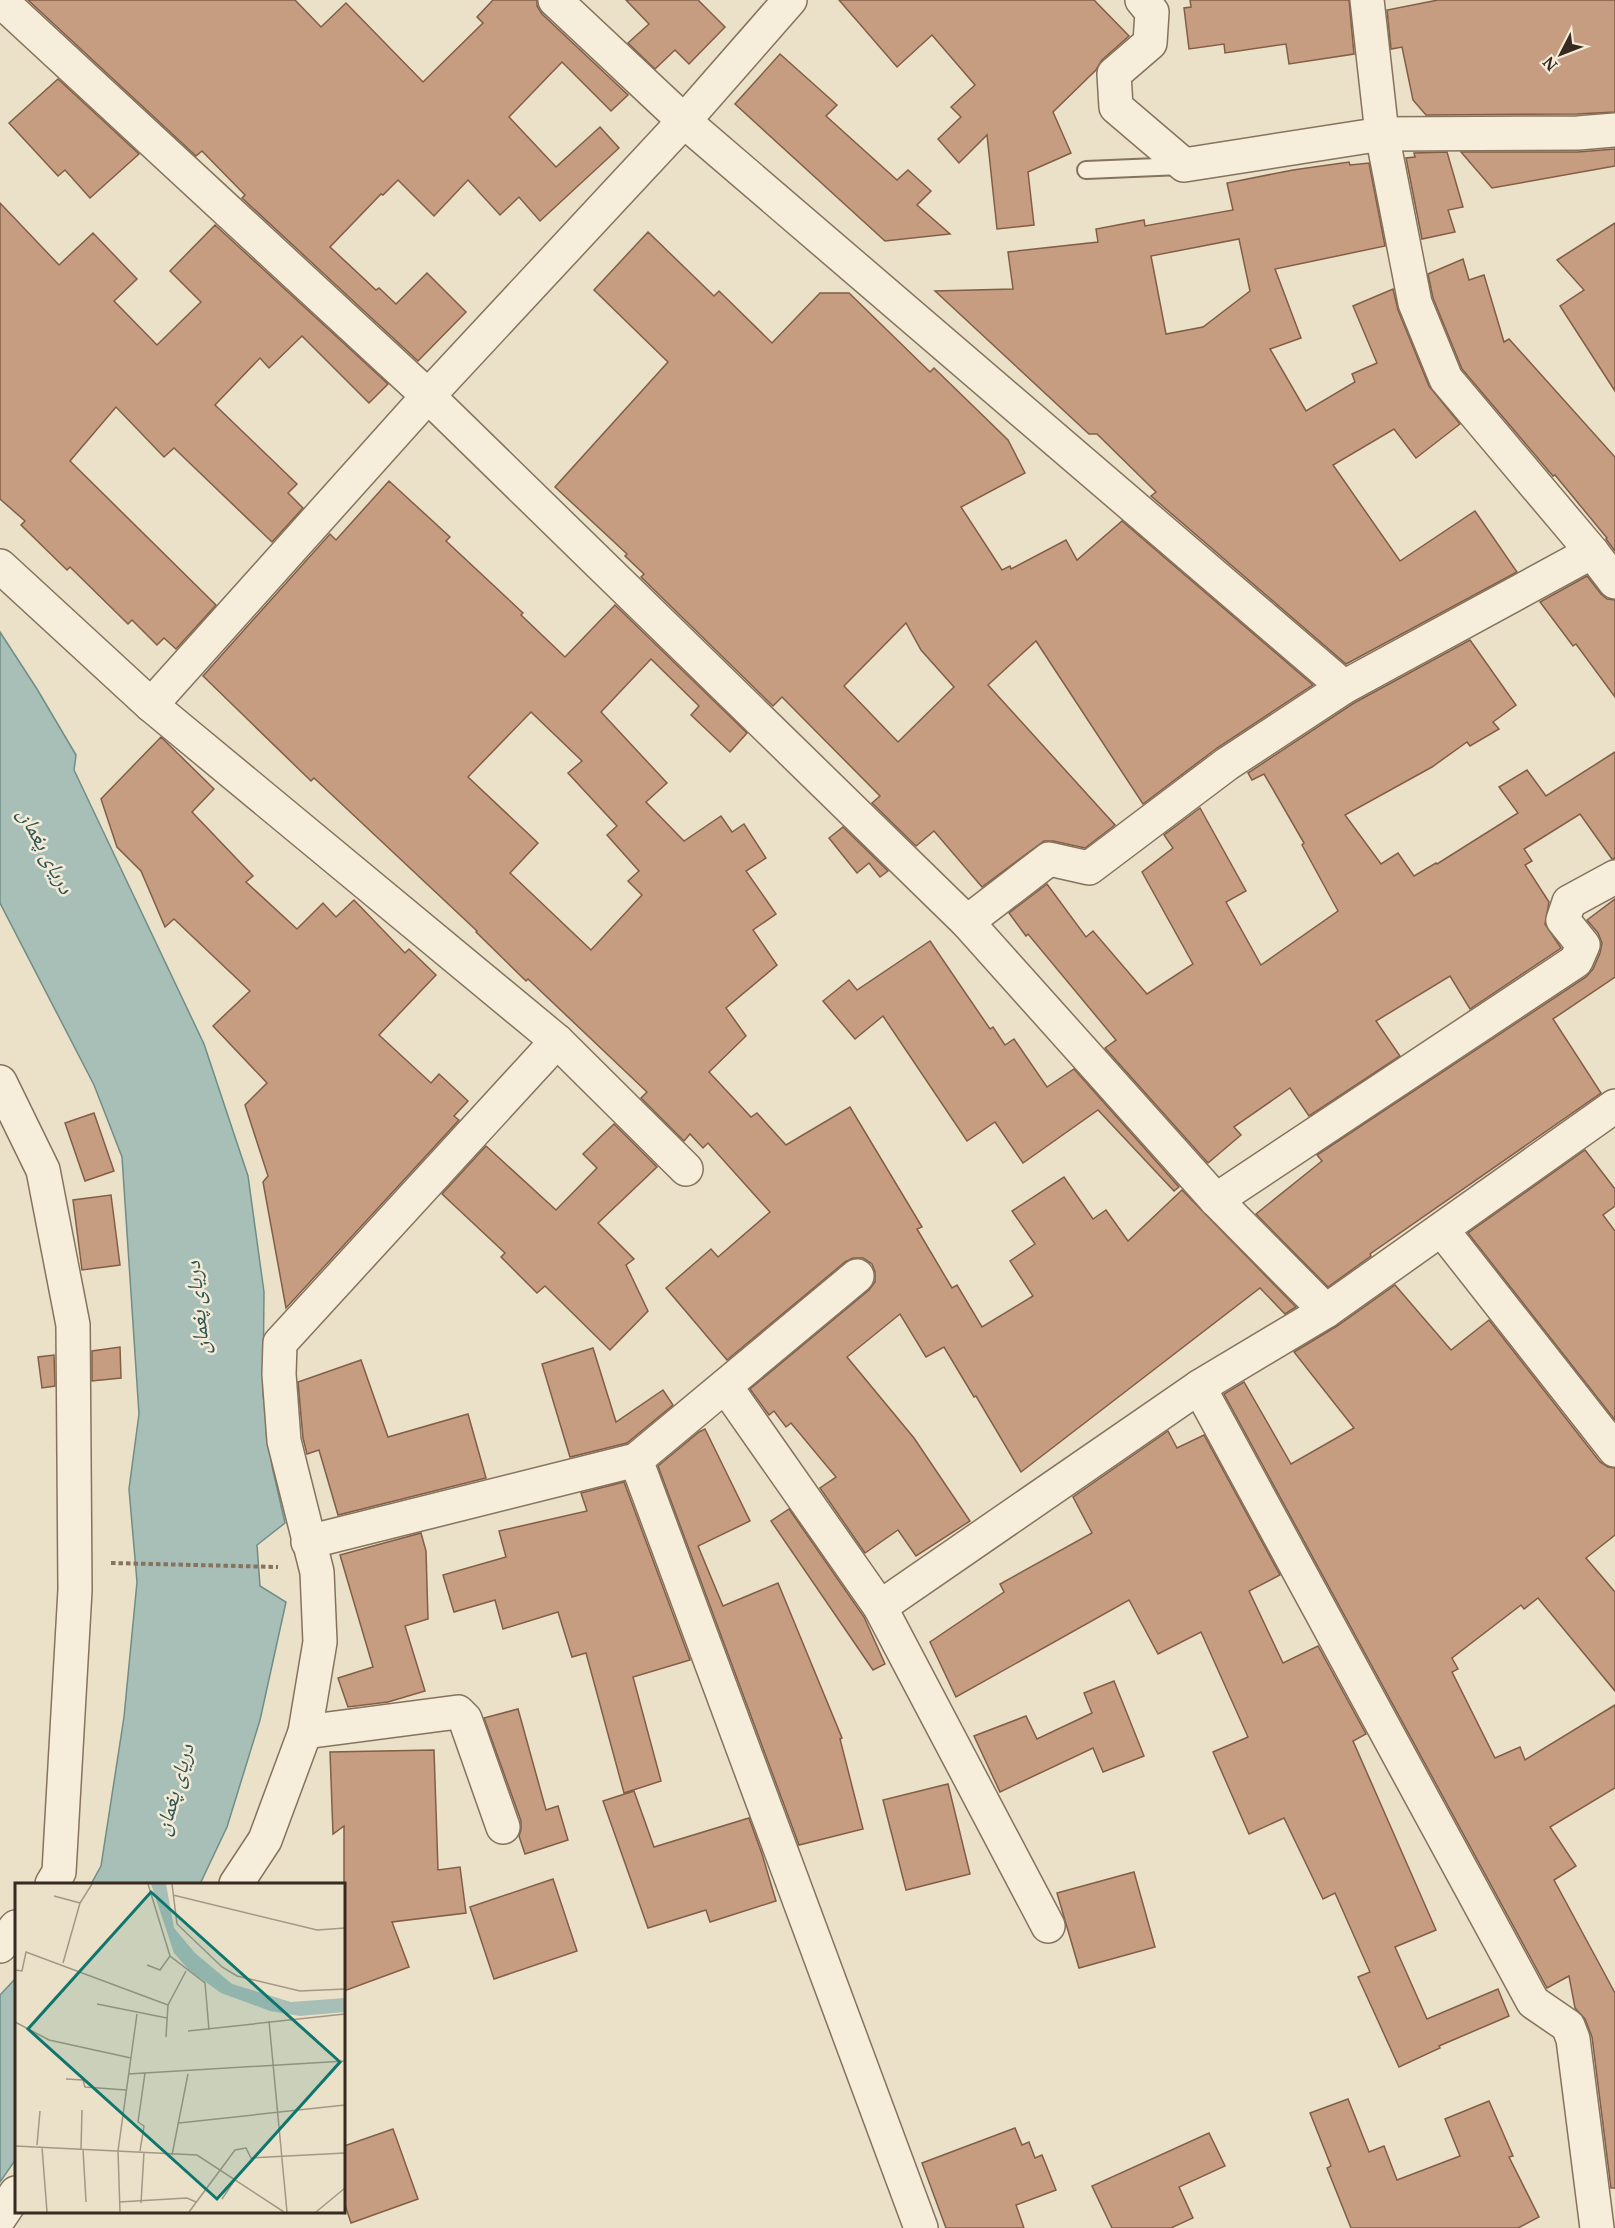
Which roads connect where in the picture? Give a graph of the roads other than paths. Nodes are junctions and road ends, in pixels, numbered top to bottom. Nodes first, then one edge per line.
1 (0, 0) edge
2 (555, 0) edge
3 (790, 0) edge
4 (1142, 0) edge
5 (1367, 0) edge
6 (684, 121) junction
7 (1615, 130) edge
8 (1382, 134) junction
9 (1184, 165) junction
10 (1086, 170) dead end
11 (428, 396) junction
12 (1592, 552) junction
13 (0, 566) edge
14 (1615, 582) edge
15 (1344, 687) junction
16 (151, 705) junction
17 (1615, 877) edge
18 (967, 922) junction
19 (557, 1041) junction
20 (0, 1082) edge
21 (1615, 1106) edge
22 (686, 1169) dead end
23 (1216, 1200) junction
24 (1442, 1230) junction
25 (856, 1276) dead end
26 (1326, 1311) junction
27 (726, 1387) junction
28 (1199, 1387) junction
29 (1615, 1450) edge
30 (636, 1460) junction
31 (308, 1542) junction
32 (880, 1607) junction
33 (305, 1732) junction
34 (502, 1827) dead end
35 (53, 1883) edge
36 (237, 1883) edge
37 (1048, 1926) dead end
38 (15, 1929) edge
39 (0, 1946) edge
40 (15, 2194) edge
41 (0, 2217) edge
42 (921, 2228) edge
43 (1597, 2228) edge

1 - 11 street
2 - 6 street
3 - 6 street
4 - 9 street
5 - 8 street
6 - 11 street
6 - 15 street
7 - 8 street
8 - 9 street
8 - 12 street
9 - 10 lane
11 - 16 street
11 - 18 street
12 - 14 street
12 - 15 street
13 - 16 street
15 - 18 street
16 - 19 street
17 - 23 street
18 - 23 street
19 - 22 street
19 - 31 street
20 - 35 street
21 - 24 street
23 - 26 street
24 - 26 street
24 - 29 street
25 - 27 street
26 - 28 street
27 - 30 street
27 - 32 street
28 - 32 street
28 - 43 street
30 - 31 street
30 - 42 street
31 - 33 street
32 - 37 street
33 - 34 street
33 - 36 street
38 - 39 street
40 - 41 street

